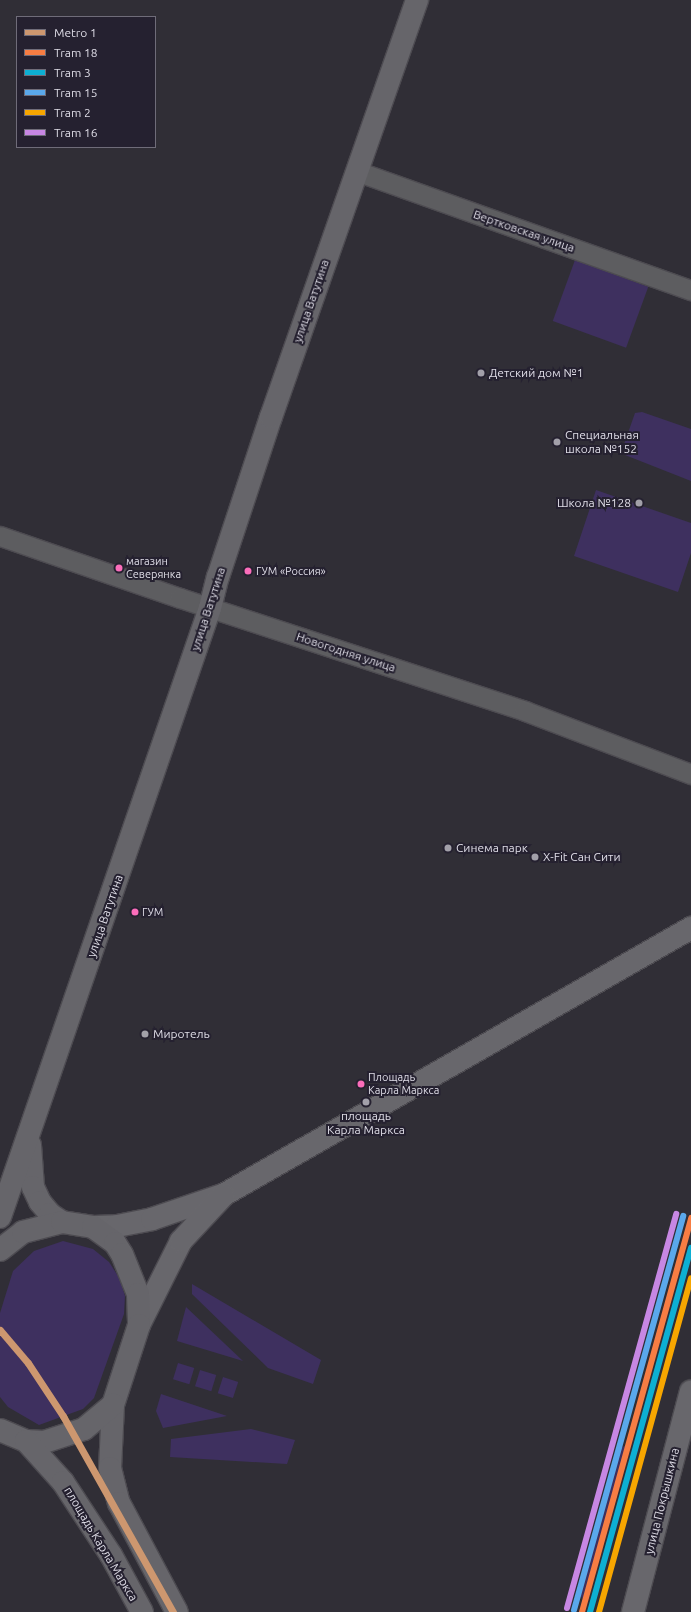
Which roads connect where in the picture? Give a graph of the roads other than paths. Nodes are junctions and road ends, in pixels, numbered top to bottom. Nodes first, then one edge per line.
1 (417, 0) edge
2 (356, 171) junction
3 (691, 290) edge
4 (0, 536) edge
5 (210, 608) junction
6 (691, 774) edge
7 (691, 928) edge
8 (30, 1134) junction
9 (225, 1194) junction
10 (0, 1217) edge
11 (62, 1222) junction
12 (93, 1227) junction
13 (0, 1250) edge
14 (139, 1325) junction
15 (691, 1390) edge
16 (113, 1405) junction
17 (0, 1430) edge
18 (26, 1441) junction
19 (142, 1612) edge
20 (178, 1612) edge
21 (633, 1612) edge

1 - 2 main road, улица Ватутина
2 - 3 street, Вертковская улица
2 - 5 main road, улица Ватутина
4 - 5 street, Новогодняя улица
5 - 6 street, Новогодняя улица
5 - 8 main road, улица Ватутина
7 - 9 main road
8 - 10 main road, улица Ватутина
8 - 11 main road
9 - 12 main road
9 - 14 main road
11 - 12 main road
11 - 13 main road
12 - 14 main road
14 - 16 main road
15 - 21 main road, улица Покрышкина
16 - 18 main road, площадь Карла Маркса
16 - 20 main road
17 - 18 main road, площадь Карла Маркса
18 - 19 main road, площадь Карла Маркса

